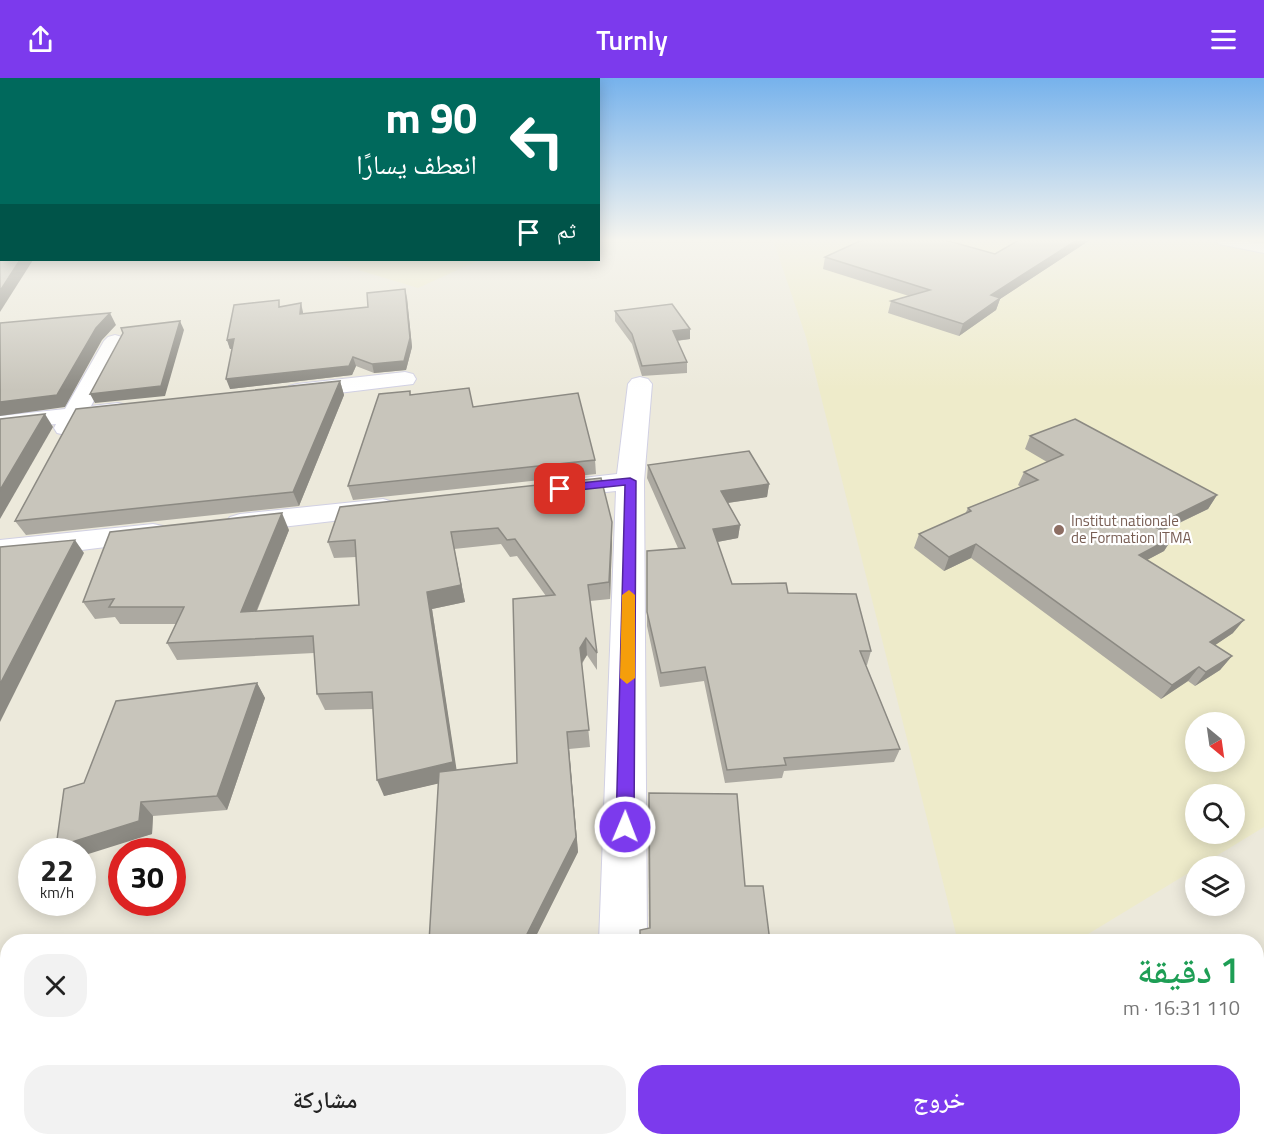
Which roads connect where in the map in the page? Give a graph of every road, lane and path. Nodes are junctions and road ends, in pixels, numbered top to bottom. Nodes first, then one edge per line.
1 (116, 341) edge
2 (405, 379) dead end
3 (640, 384) edge
4 (275, 393) edge
5 (145, 407) edge
6 (74, 415) junction
7 (0, 423) edge
8 (57, 446) edge
9 (630, 481) junction
10 (535, 491) edge
11 (405, 506) edge
12 (214, 526) edge
13 (179, 530) edge
14 (3, 545) edge
15 (623, 934) edge

1 - 6 street
2 - 4 street
3 - 9 street
5 - 6 street
6 - 7 street
6 - 8 street
9 - 10 street
9 - 15 street
11 - 12 street
13 - 14 street

